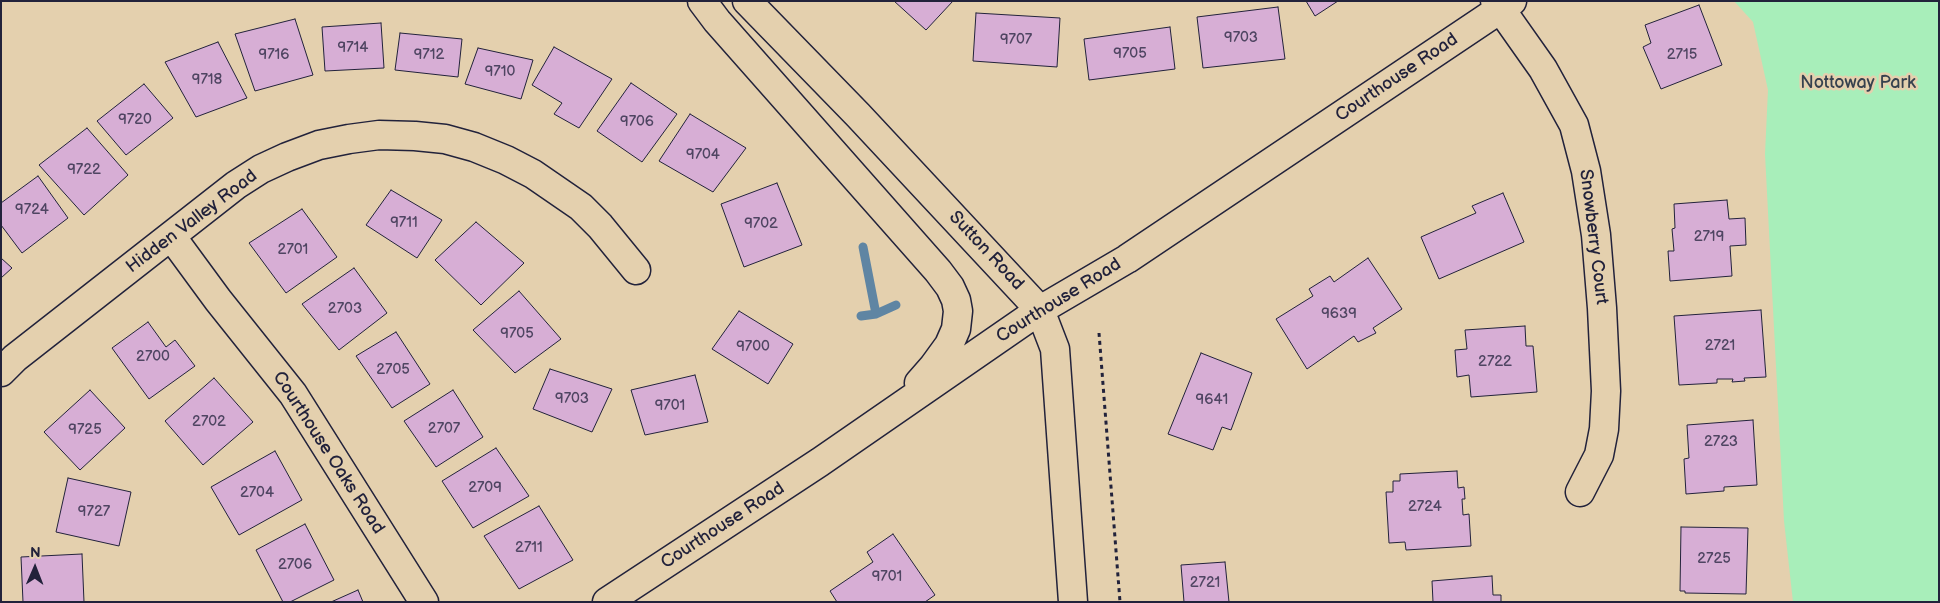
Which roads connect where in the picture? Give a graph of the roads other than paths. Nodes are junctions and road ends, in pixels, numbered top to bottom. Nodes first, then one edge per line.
1 (702, 1) edge
2 (747, 1) edge
3 (1502, 4) edge
4 (171, 236) junction
5 (636, 270) dead end
6 (1040, 310) junction
7 (1, 372) edge
8 (891, 413) junction
9 (1580, 492) dead end
10 (424, 602) edge
11 (607, 602) edge
12 (1073, 602) edge

1 - 8 street
2 - 6 street, Sutton Road
3 - 6 street, Courthouse Road
3 - 9 street, Snowberry Court
4 - 5 street, Hidden Valley Road
4 - 7 street, Hidden Valley Road
4 - 10 street, Courthouse Oaks Road
6 - 8 street, Courthouse Road
6 - 12 street, Sutton Road
8 - 11 street, Courthouse Road

